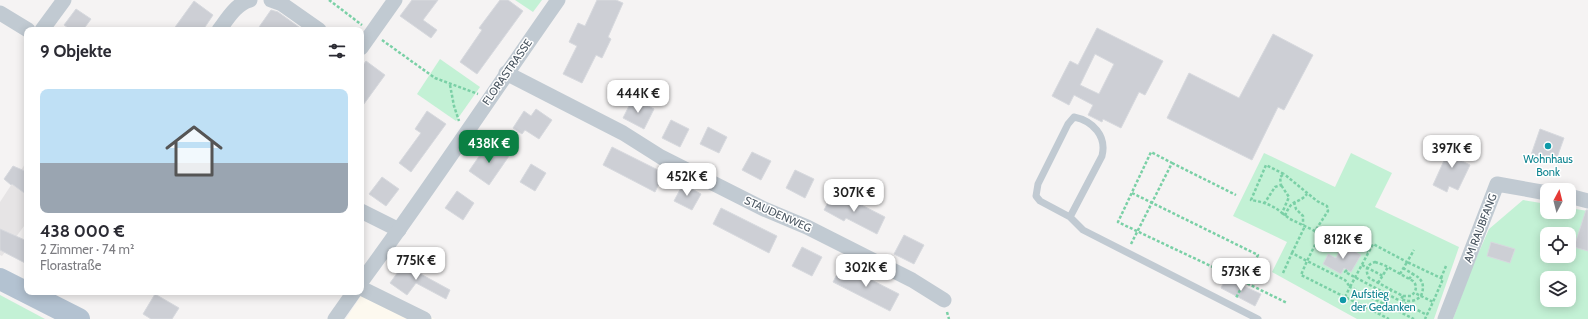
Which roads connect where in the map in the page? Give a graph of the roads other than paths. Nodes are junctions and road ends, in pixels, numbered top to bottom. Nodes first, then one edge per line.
1 (64, 0) edge
2 (250, 0) edge
3 (271, 0) edge
4 (396, 0) edge
5 (558, 0) edge
6 (0, 13) edge
7 (44, 27) edge
8 (221, 27) edge
9 (315, 27) edge
10 (24, 28) edge
11 (364, 44) edge
12 (506, 73) junction
13 (1540, 192) edge
14 (1576, 198) edge
15 (1588, 201) edge
16 (364, 212) edge
17 (1070, 218) junction
18 (399, 230) junction
19 (364, 278) edge
20 (0, 279) edge
21 (364, 289) edge
22 (24, 291) edge
23 (32, 295) edge
24 (352, 295) edge
25 (944, 300) dead end
26 (79, 319) edge
27 (335, 319) edge
28 (424, 319) edge
29 (1258, 319) edge
30 (1445, 319) edge

1 - 7 street
2 - 8 street
3 - 9 street
4 - 11 street
5 - 12 street, FLORASTRASSE
6 - 10 street
12 - 18 street, FLORASTRASSE
12 - 25 street, STAUDENWEG
13 - 30 street, AM RAUBFANG
14 - 15 street
16 - 18 street
17 - 17 lane
17 - 29 lane
18 - 19 street, FLORASTRASSE
20 - 22 main road
21 - 28 street
23 - 26 main road
24 - 27 street

